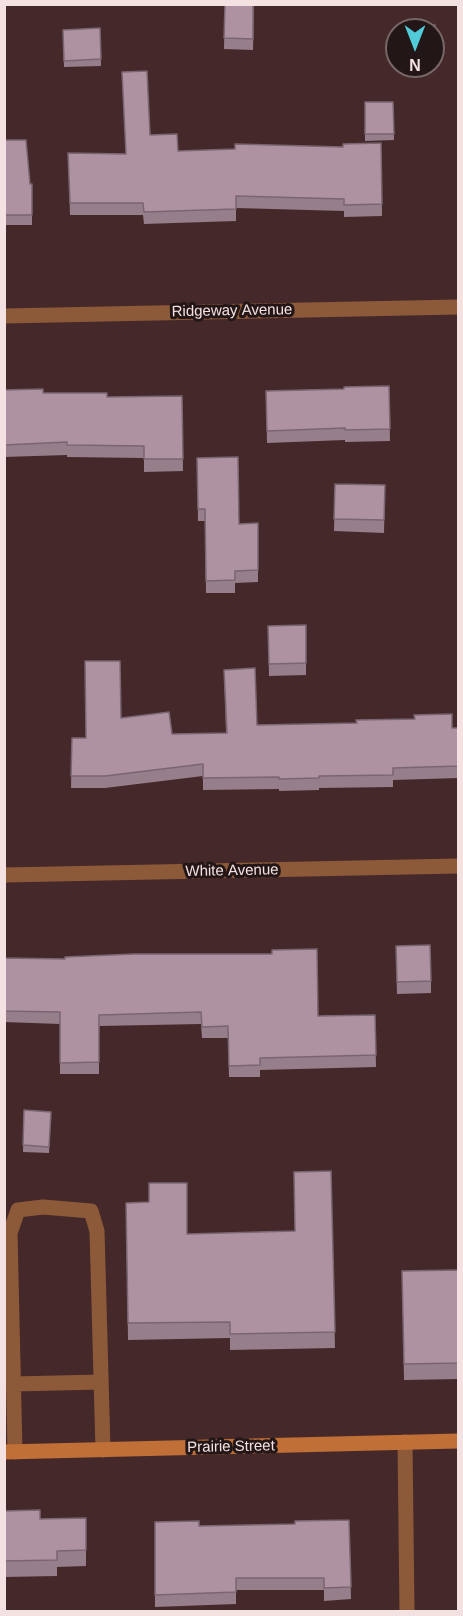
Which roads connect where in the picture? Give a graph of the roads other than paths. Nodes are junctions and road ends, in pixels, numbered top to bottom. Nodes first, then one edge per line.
1 (459, 307) edge
2 (4, 316) edge
3 (459, 866) edge
4 (4, 875) edge
5 (101, 1383) junction
6 (13, 1384) junction
7 (459, 1441) edge
8 (405, 1442) junction
9 (103, 1450) junction
10 (10, 1452) edge
11 (406, 1611) edge

1 - 2 street, Ridgeway Avenue
3 - 4 street, White Avenue
5 - 6 street
5 - 6 street
5 - 9 street
6 - 10 street
7 - 8 street, Prairie Street
8 - 9 street, Prairie Street
8 - 11 street
9 - 10 street, Prairie Street

